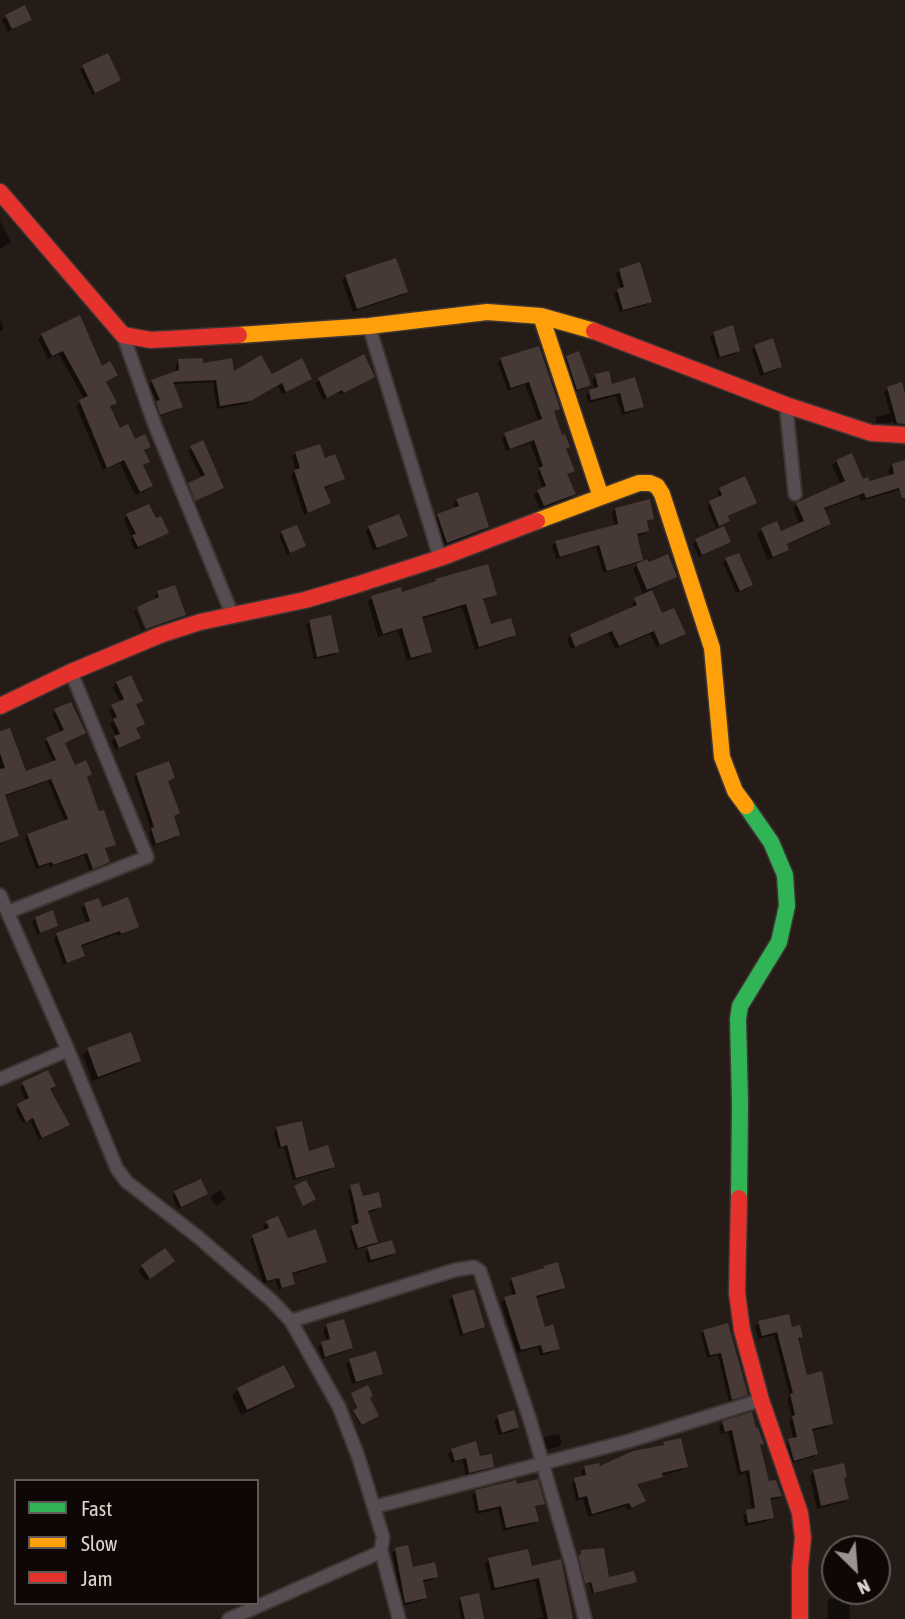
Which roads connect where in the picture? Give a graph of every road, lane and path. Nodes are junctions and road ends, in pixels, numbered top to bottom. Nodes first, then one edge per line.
1 (0, 192) edge
2 (541, 316) junction
3 (369, 326) junction
4 (123, 335) junction
5 (786, 405) junction
6 (905, 435) edge
7 (795, 494) dead end
8 (601, 497) junction
9 (440, 558) junction
10 (232, 614) junction
11 (71, 672) junction
12 (0, 706) edge
13 (0, 895) edge
14 (8, 912) junction
15 (68, 1050) junction
16 (0, 1079) edge
17 (291, 1321) junction
18 (761, 1400) junction
19 (542, 1463) junction
20 (374, 1507) junction
21 (381, 1550) junction
22 (229, 1619) edge
23 (399, 1619) edge
24 (585, 1619) edge
25 (800, 1619) edge

1 - 4 street
2 - 3 street
2 - 5 street
2 - 8 street
3 - 4 street
3 - 9 street
4 - 10 street
5 - 6 street
5 - 7 street
8 - 9 street
8 - 18 street
9 - 10 street
10 - 11 street
11 - 12 street
11 - 14 street
13 - 14 street
14 - 15 street
15 - 16 street
15 - 17 street
17 - 19 street
17 - 20 street
18 - 19 street
18 - 25 street
19 - 20 street
19 - 24 street
20 - 21 street
21 - 22 street
21 - 23 street

